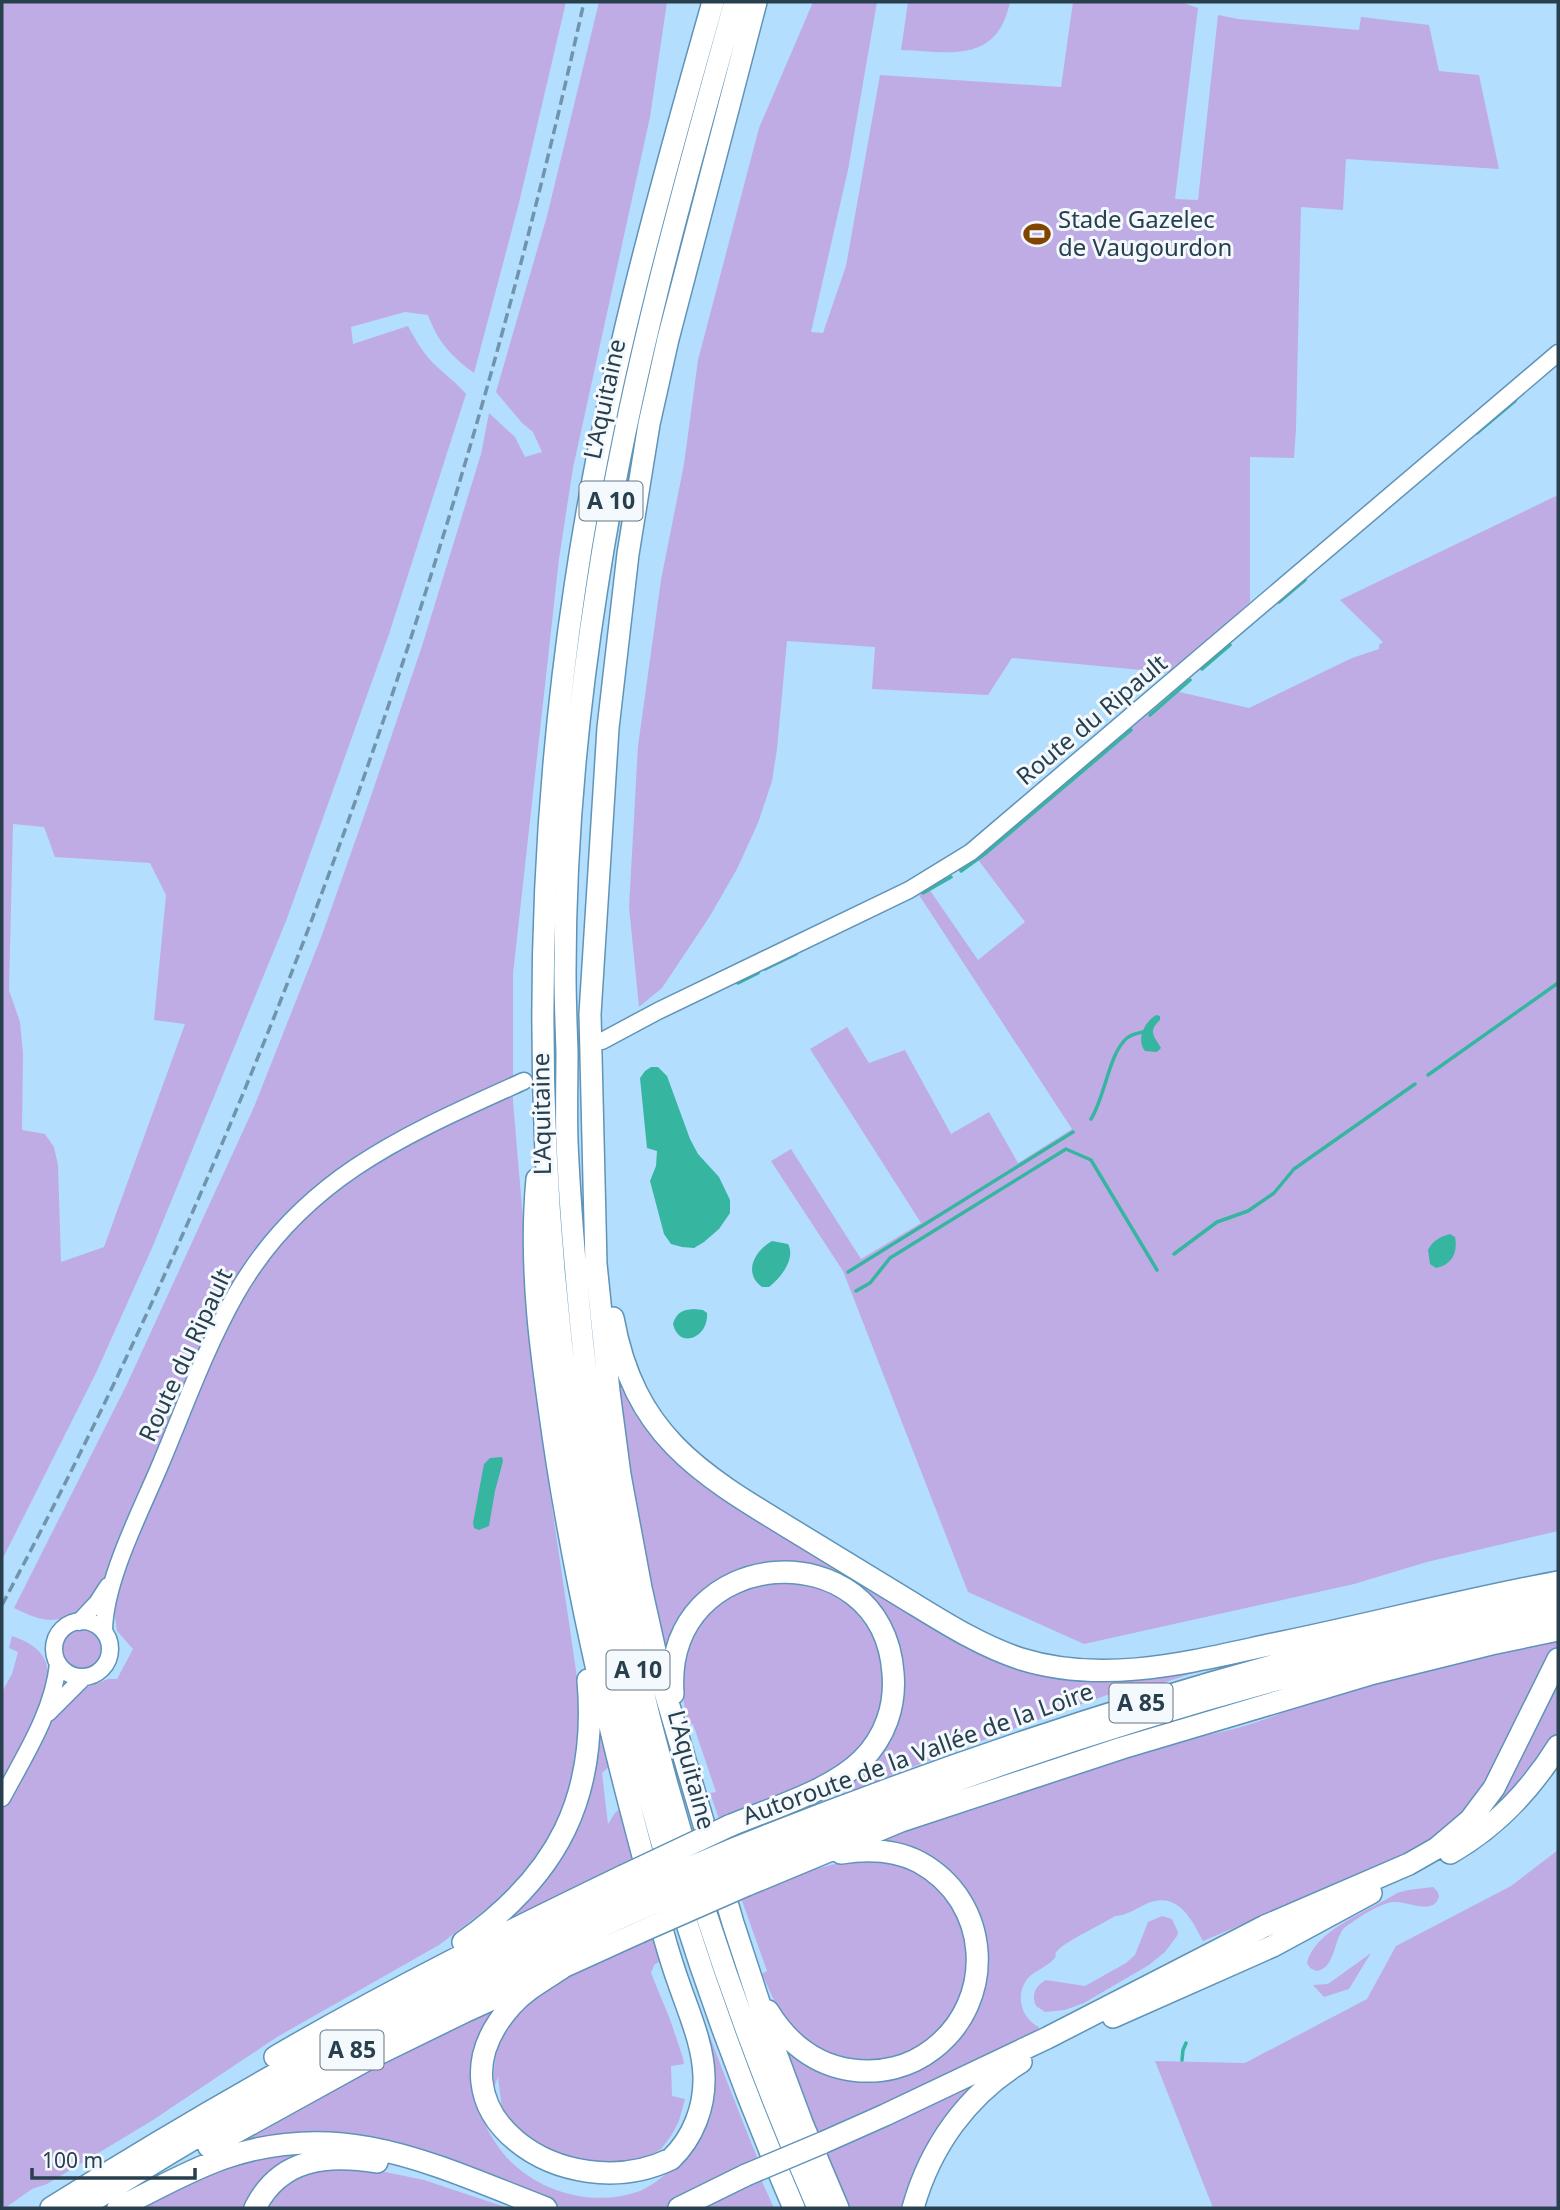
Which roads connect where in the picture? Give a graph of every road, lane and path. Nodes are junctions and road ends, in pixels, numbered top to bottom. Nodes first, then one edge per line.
1 (713, 2) edge
2 (735, 2) edge
3 (756, 2) edge
4 (1558, 353) edge
5 (602, 1041) dead end
6 (524, 1081) dead end
7 (544, 1108) junction
8 (594, 1180) junction
9 (113, 1578) junction
10 (1558, 1582) edge
11 (1558, 1598) edge
12 (584, 1611) junction
13 (1558, 1614) edge
14 (79, 1622) junction
15 (1558, 1630) edge
16 (104, 1632) junction
17 (1558, 1659) edge
18 (58, 1664) junction
19 (84, 1677) junction
20 (46, 1715) junction
21 (679, 1738) junction
22 (1558, 1746) edge
23 (2, 1798) edge
24 (798, 1864) junction
25 (741, 1866) junction
26 (631, 1904) junction
27 (562, 1968) junction
28 (751, 1977) junction
29 (395, 1989) junction
30 (546, 2180) dead end
31 (94, 2181) junction
32 (577, 2190) dead end
33 (510, 2194) junction
34 (51, 2208) edge
35 (81, 2208) edge
36 (108, 2208) edge
37 (118, 2208) edge
38 (255, 2208) edge
39 (546, 2208) edge
40 (679, 2208) edge
41 (794, 2208) edge
42 (818, 2208) edge
43 (838, 2208) edge
44 (913, 2208) edge

1 - 7 highway, L'Aquitaine / A 10
2 - 42 highway, L'Aquitaine / A 10
3 - 8 highway
4 - 5 main road, Route du Ripault
6 - 9 main road, Route du Ripault
7 - 12 highway
7 - 41 highway, L'Aquitaine / A 10
8 - 10 highway
8 - 21 highway
9 - 14 main road, Route du Ripault
9 - 16 main road, Route du Ripault
11 - 25 highway, Autoroute de la Vallée de la Loire / A 85
12 - 29 highway
12 - 32 highway
13 - 25 highway, Autoroute de la Vallée de la Loire / A 85
14 - 16 main road
14 - 18 main road
15 - 24 highway
16 - 19 main road
17 - 40 highway, bridge
18 - 19 main road
18 - 20 main road
19 - 20 main road
20 - 23 main road
21 - 26 highway, bridge
21 - 28 highway
22 - 44 highway
24 - 25 highway
24 - 28 highway
25 - 26 highway, Autoroute de la Vallée de la Loire / A 85, bridge
25 - 26 highway, bridge
26 - 27 highway
26 - 29 highway
26 - 31 highway, A 85
26 - 35 highway, A 85
27 - 30 highway
27 - 36 highway
28 - 43 highway
29 - 31 highway
31 - 34 highway, A 85
33 - 37 highway
33 - 38 highway
33 - 39 highway

